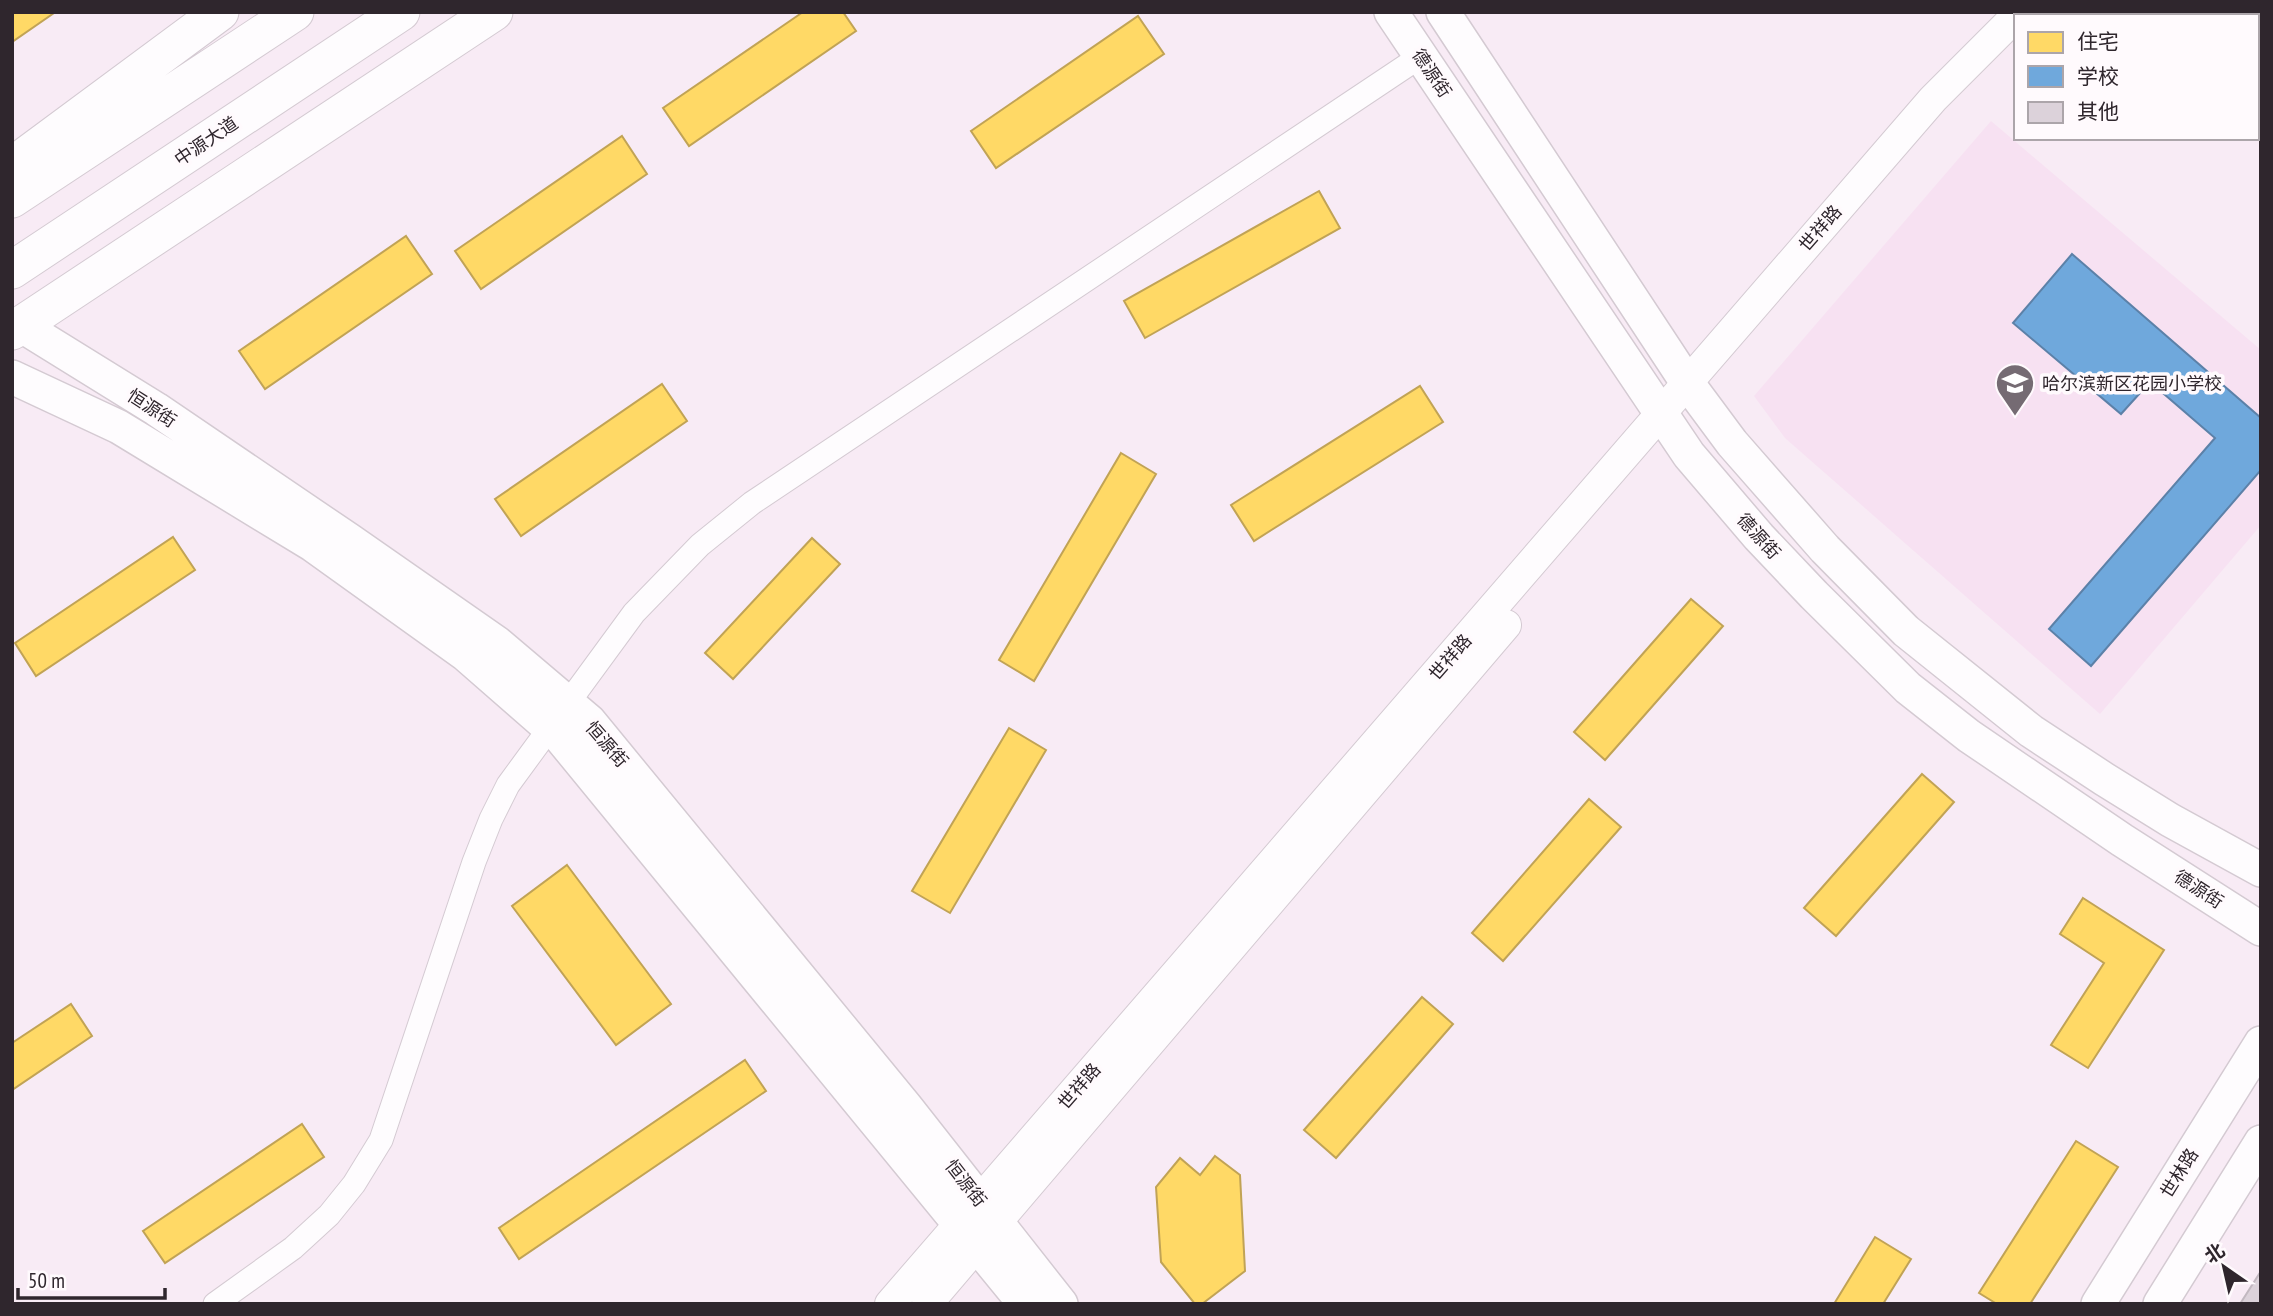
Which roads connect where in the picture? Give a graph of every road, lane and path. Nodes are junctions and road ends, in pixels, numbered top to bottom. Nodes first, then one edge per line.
1 (220, 12) edge
2 (295, 12) edge
3 (401, 12) edge
4 (494, 12) edge
5 (1391, 12) edge
6 (1443, 12) edge
7 (2014, 19) edge
8 (1421, 56) junction
9 (12, 166) edge
10 (12, 199) edge
11 (12, 270) edge
12 (15, 326) edge
13 (12, 377) edge
14 (1693, 390) junction
15 (1666, 422) junction
16 (558, 715) junction
17 (2261, 870) edge
18 (2261, 929) edge
19 (2261, 1043) edge
20 (2261, 1142) edge
21 (979, 1223) junction
22 (215, 1304) edge
23 (891, 1304) edge
24 (928, 1304) edge
25 (1025, 1304) edge
26 (1061, 1304) edge
27 (2098, 1304) edge
28 (2160, 1304) edge

1 - 9 main road
2 - 10 main road
3 - 11 main road, 中源大道
4 - 12 main road
5 - 8 main road, 德源街
6 - 14 main road
7 - 14 street, 世祥路
8 - 15 main road, 德源街
8 - 16 street
12 - 16 main road, 恒源街
13 - 16 main road, 恒源街
14 - 15 street, 世祥路
14 - 17 main road
15 - 18 main road, 德源街
15 - 21 street, 世祥路
16 - 21 main road, 恒源街
16 - 22 street
19 - 27 main road, 世林路
20 - 28 main road
21 - 23 street, 世祥路
21 - 24 street, 世祥路
21 - 25 main road, 恒源街
21 - 26 main road, 恒源街

